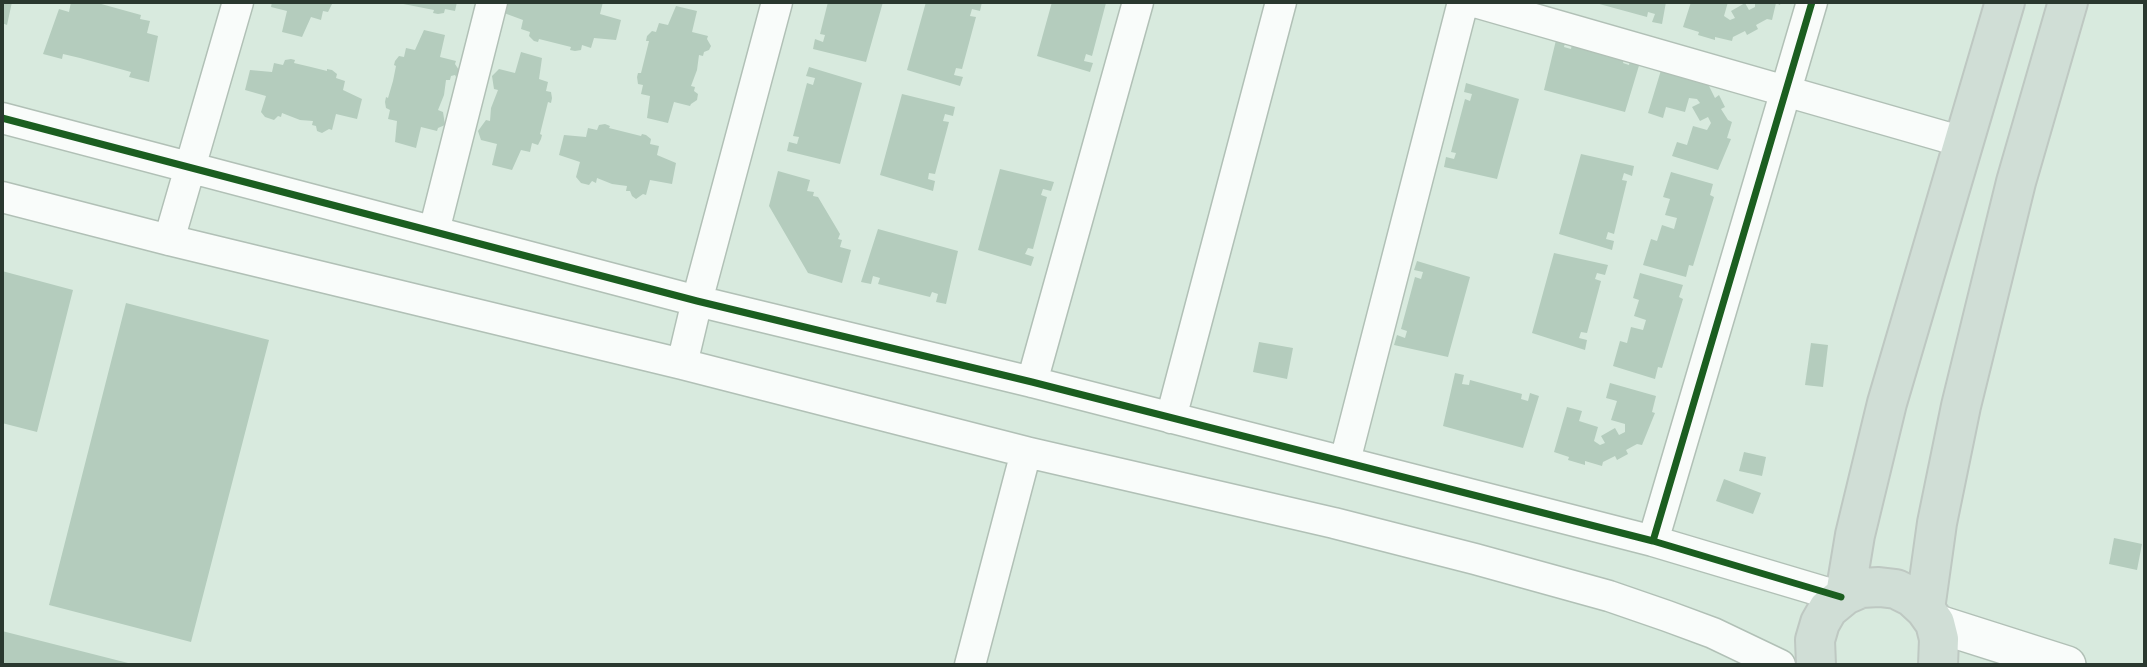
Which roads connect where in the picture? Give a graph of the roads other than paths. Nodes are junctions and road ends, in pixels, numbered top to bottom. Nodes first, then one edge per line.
1 (238, 2) edge
2 (492, 2) edge
3 (777, 2) edge
4 (1138, 2) edge
5 (1281, 2) edge
6 (1463, 2) edge
7 (1475, 2) edge
8 (1812, 2) edge
9 (2005, 2) edge
10 (2068, 2) edge
11 (1785, 91) junction
12 (2, 118) edge
13 (1963, 142) junction
14 (191, 168) junction
15 (2, 197) edge
16 (434, 231) junction
17 (169, 240) junction
18 (696, 301) junction
19 (682, 364) junction
20 (1032, 382) junction
21 (1171, 418) junction
22 (1026, 452) junction
23 (1345, 461) junction
24 (1653, 541) junction
25 (1843, 596) junction
26 (1930, 616) junction
27 (970, 665) edge
28 (1780, 665) edge
29 (1816, 665) edge
30 (1938, 665) edge
31 (2067, 665) edge

1 - 14 street
2 - 16 street
3 - 18 street
4 - 20 street
5 - 21 street
6 - 23 street
7 - 11 street
8 - 11 street
9 - 13 highway
10 - 26 highway
11 - 13 street
11 - 24 street
12 - 14 street
13 - 25 highway
14 - 16 street
14 - 17 street
15 - 17 street
16 - 18 street
17 - 19 street
18 - 19 street
18 - 20 street
19 - 22 street
20 - 21 street
21 - 23 street
22 - 27 street
22 - 28 street
23 - 24 street
24 - 25 street
25 - 26 highway
25 - 29 highway
26 - 30 highway
26 - 31 street

